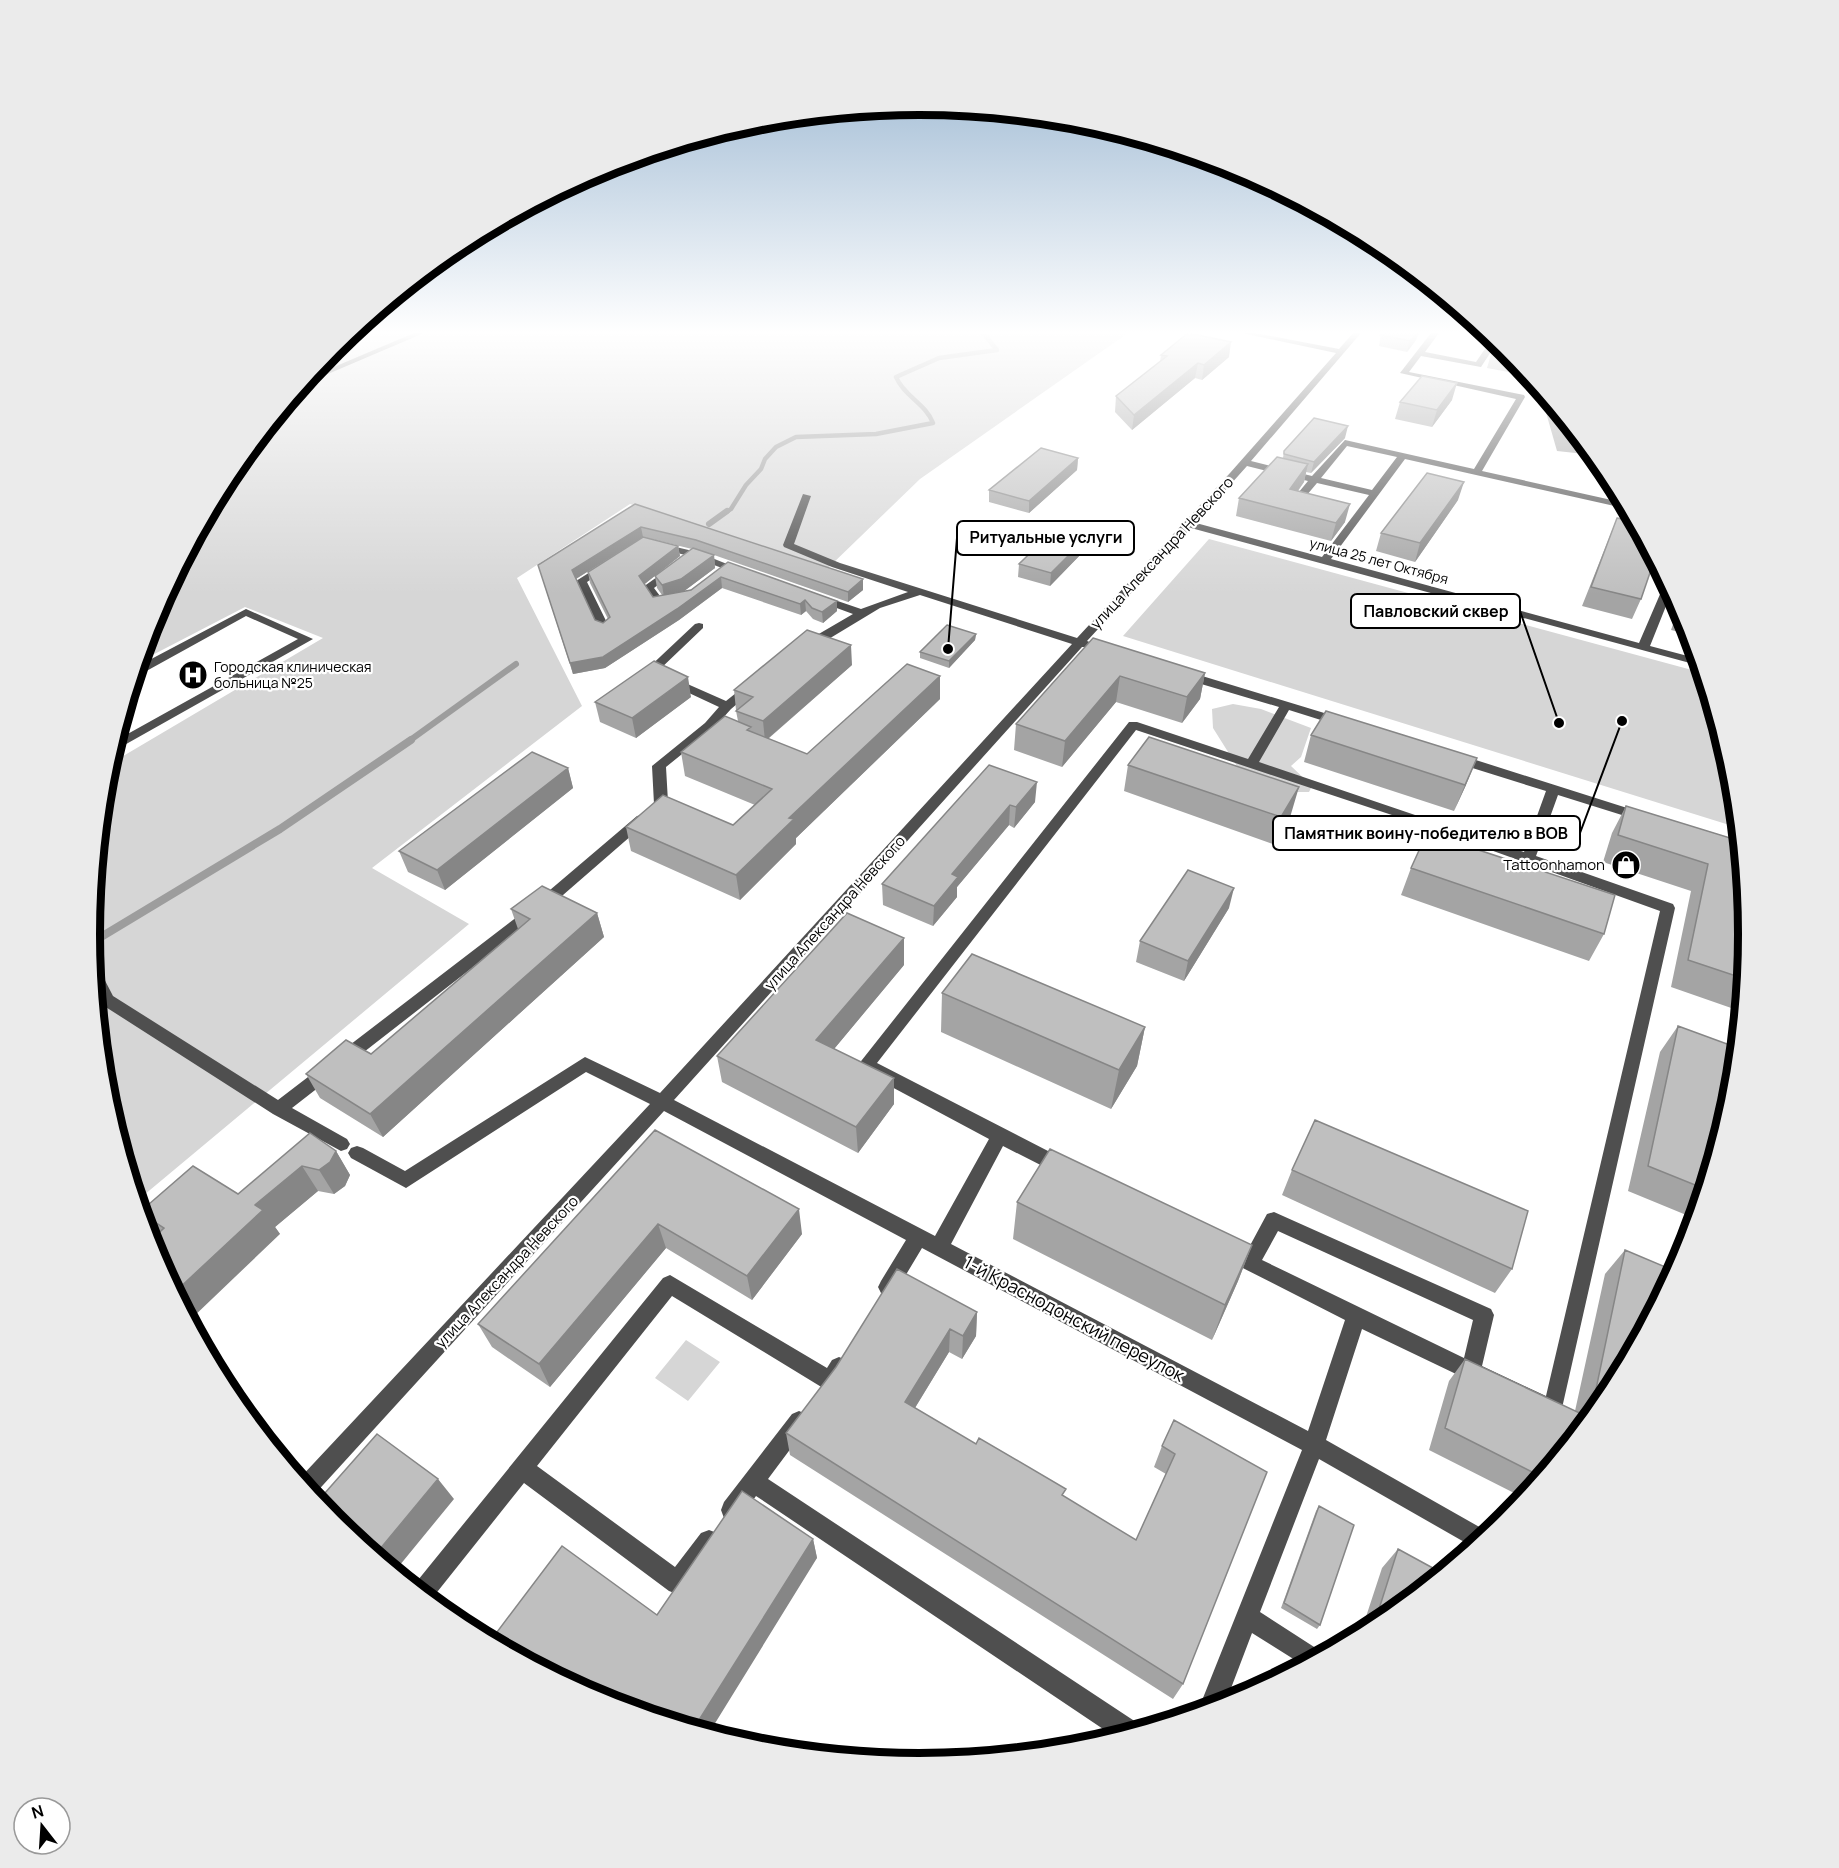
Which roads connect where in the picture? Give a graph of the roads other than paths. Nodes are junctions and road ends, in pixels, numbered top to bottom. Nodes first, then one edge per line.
1 (1283, 420) edge
2 (1508, 420) edge
3 (1403, 456) junction
4 (1246, 463) junction
5 (1477, 472) junction
6 (1315, 479) junction
7 (1376, 494) junction
8 (806, 496) dead end
9 (1616, 503) edge
10 (1315, 509) edge
11 (1189, 524) junction
12 (642, 542) edge
13 (693, 554) junction
14 (612, 561) edge
15 (1324, 561) junction
16 (749, 574) edge
17 (920, 592) junction
18 (805, 594) edge
19 (1664, 595) edge
20 (679, 598) edge
21 (861, 613) junction
22 (699, 626) dead end
23 (604, 629) edge
24 (1078, 642) junction
25 (801, 646) edge
26 (1642, 648) junction
27 (1100, 649) edge
28 (1691, 661) edge
29 (146, 666) edge
30 (1177, 672) edge
31 (764, 676) edge
32 (1286, 705) junction
33 (727, 706) junction
34 (1353, 726) edge
35 (123, 742) edge
36 (1442, 754) edge
37 (1251, 765) junction
38 (1553, 789) junction
39 (661, 804) junction
40 (689, 816) edge
41 (1652, 821) edge
42 (1529, 857) junction
43 (102, 990) edge
44 (664, 1103) junction
45 (279, 1109) junction
46 (999, 1137) junction
47 (341, 1144) dead end
48 (357, 1154) dead end
49 (918, 1237) junction
50 (939, 1248) junction
51 (1250, 1264) junction
52 (877, 1304) edge
53 (1356, 1317) junction
54 (848, 1352) edge
55 (1471, 1371) junction
56 (830, 1381) junction
57 (1314, 1445) junction
58 (522, 1468) junction
59 (311, 1482) edge
60 (753, 1482) junction
61 (1475, 1536) edge
62 (426, 1588) edge
63 (1247, 1617) junction
64 (1308, 1655) edge
65 (1215, 1698) edge
66 (1121, 1727) edge

1 - 4 street, улица Александра Невского
2 - 5 street
3 - 5 street
3 - 6 street
3 - 7 street
4 - 6 street
4 - 11 street, улица Александра Невского
5 - 9 street
6 - 7 street
6 - 10 street
7 - 15 street
8 - 17 street
11 - 15 street, улица 25 лет Октября
11 - 24 street, улица Александра Невского
12 - 13 street
13 - 16 street
13 - 20 street
14 - 23 street
15 - 26 street, улица 25 лет Октября
17 - 21 street
17 - 24 street
18 - 21 street
19 - 26 street
21 - 25 street
22 - 33 street
24 - 27 street
24 - 44 street, улица Александра Невского
26 - 28 street, улица 25 лет Октября
29 - 35 street
30 - 32 street
31 - 33 street
32 - 34 street
32 - 37 street
33 - 39 street
36 - 38 street
37 - 42 street
37 - 46 street
38 - 41 street
38 - 42 street
39 - 40 street
39 - 45 street
42 - 55 street
43 - 45 street
44 - 48 street, 1-й Краснодонский переулок
44 - 49 street, 1-й Краснодонский переулок
44 - 59 street, улица Александра Невского
45 - 47 street
46 - 50 street
46 - 51 street
49 - 50 street, 1-й Краснодонский переулок
49 - 52 street
50 - 57 street, 1-й Краснодонский переулок
51 - 53 street
51 - 55 street
53 - 55 street
53 - 57 street
54 - 56 street
56 - 58 street
56 - 60 street
57 - 61 street, 1-й Краснодонский переулок
57 - 63 street
58 - 60 street
58 - 62 street
60 - 66 street
63 - 64 street
63 - 65 street

